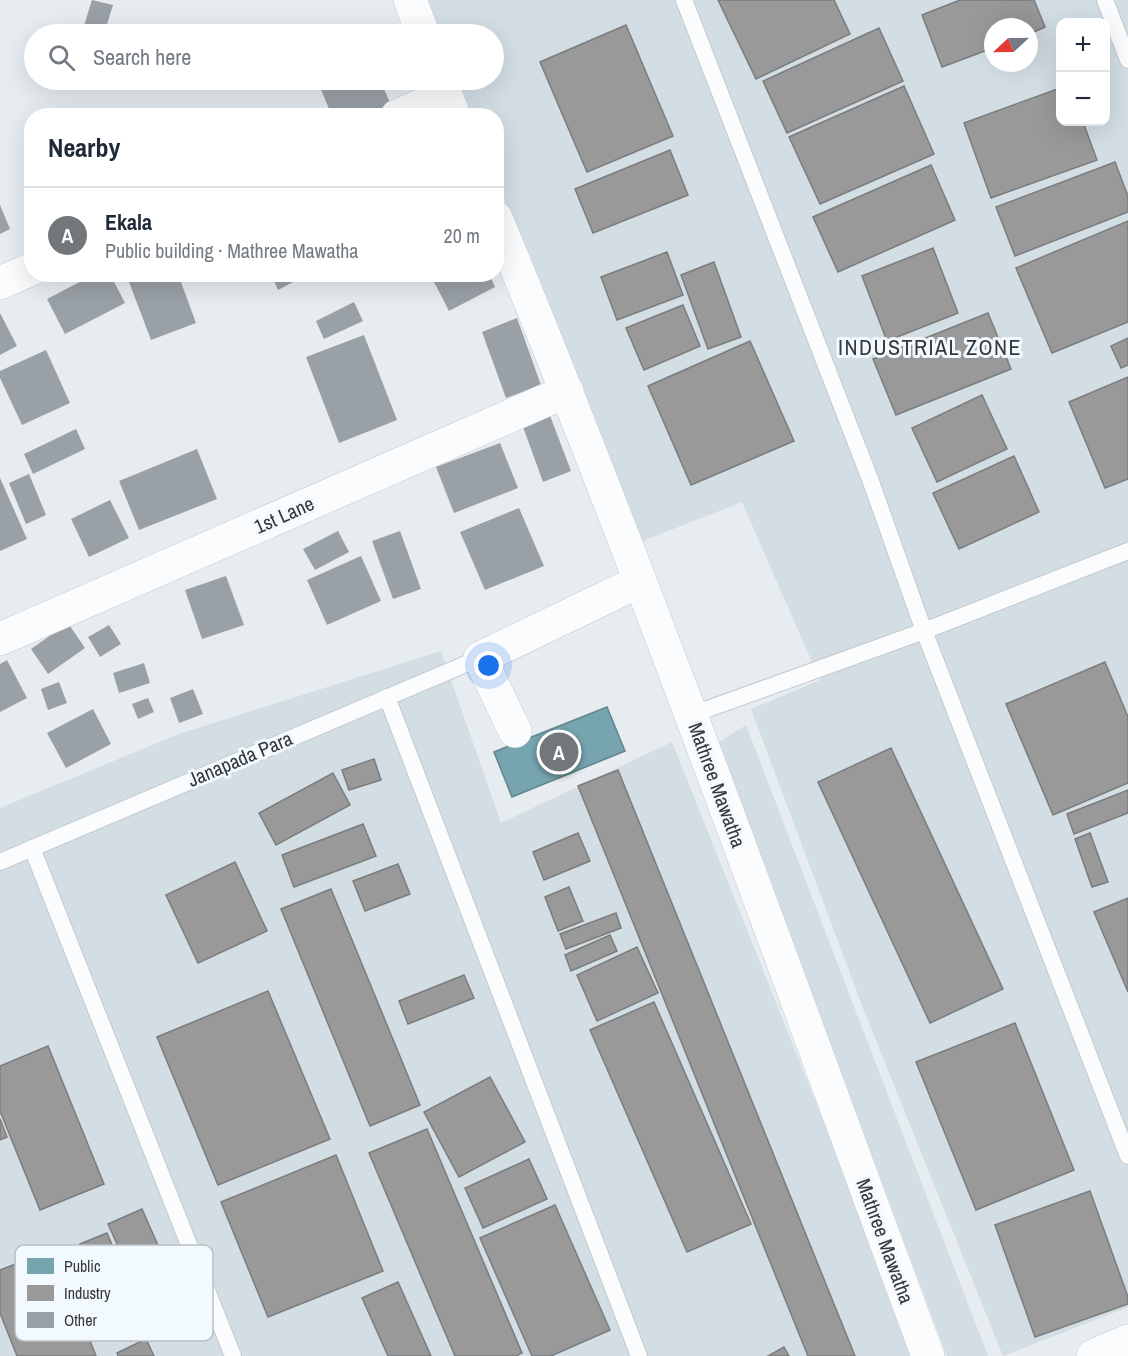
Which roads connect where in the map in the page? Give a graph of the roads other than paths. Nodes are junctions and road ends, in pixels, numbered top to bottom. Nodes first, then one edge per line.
1 (410, 0) edge
2 (684, 0) edge
3 (1105, 0) edge
4 (419, 24) edge
5 (1128, 60) edge
6 (447, 97) edge
7 (418, 108) edge
8 (504, 238) edge
9 (24, 272) edge
10 (0, 283) edge
11 (567, 391) junction
12 (1128, 550) edge
13 (640, 582) junction
14 (924, 631) junction
15 (0, 639) edge
16 (480, 658) junction
17 (387, 697) junction
18 (691, 715) junction
19 (515, 731) dead end
20 (32, 848) junction
21 (0, 862) edge
22 (1128, 1156) edge
23 (189, 1245) edge
24 (213, 1305) edge
25 (1128, 1341) edge
26 (233, 1356) edge
27 (639, 1356) edge
28 (927, 1356) edge
29 (1093, 1356) edge

1 - 4 street
2 - 14 lane
3 - 5 lane
6 - 7 street
8 - 11 street, Mathree Mawatha
9 - 10 street
11 - 13 street, Mathree Mawatha
11 - 15 street, 1st Lane
12 - 14 lane
13 - 16 street
13 - 18 street, Mathree Mawatha
14 - 18 lane
14 - 22 lane
16 - 17 lane, Janapada Para
16 - 19 street
17 - 20 lane, Janapada Para
17 - 27 lane
18 - 28 street, Mathree Mawatha
20 - 21 lane, Janapada Para
20 - 23 lane
24 - 26 lane
25 - 29 street

